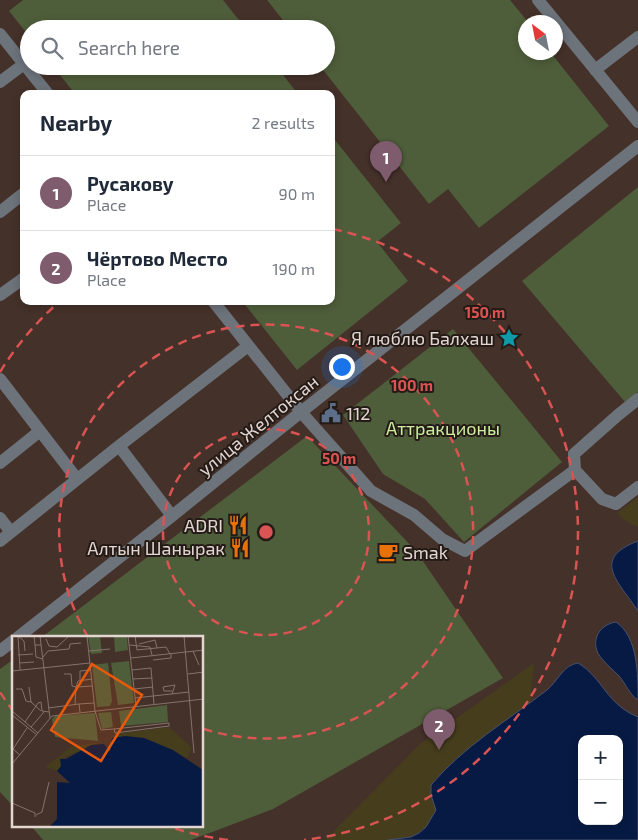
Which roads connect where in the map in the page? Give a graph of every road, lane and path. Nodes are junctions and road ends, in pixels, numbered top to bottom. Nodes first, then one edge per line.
1 (538, 0) edge
2 (0, 34) edge
3 (638, 37) edge
4 (20, 59) edge
5 (20, 67) edge
6 (595, 70) junction
7 (33, 75) edge
8 (0, 82) edge
9 (45, 90) edge
10 (638, 122) edge
11 (638, 146) edge
12 (20, 196) edge
13 (0, 212) edge
14 (20, 281) edge
15 (0, 295) edge
16 (216, 305) edge
17 (248, 346) junction
18 (0, 379) edge
19 (638, 399) edge
20 (301, 412) junction
21 (40, 430) junction
22 (119, 446) junction
23 (0, 463) edge
24 (575, 470) junction
25 (77, 479) junction
26 (638, 487) edge
27 (172, 516) junction
28 (0, 518) edge
29 (11, 532) junction
30 (0, 541) edge
31 (20, 636) edge
32 (12, 642) edge
33 (0, 651) edge

1 - 6 street
2 - 4 street
3 - 6 street
5 - 8 street
6 - 10 street
7 - 9 street
11 - 20 street, улица Желтоксан
12 - 13 street
14 - 15 street
16 - 17 street
17 - 20 street
17 - 22 street
18 - 21 street
19 - 24 street
20 - 24 street
20 - 27 street, улица Желтоксан
21 - 23 street
21 - 25 street
22 - 25 street
22 - 27 street
24 - 26 street
25 - 29 street
27 - 31 street, улица Желтоксан
28 - 29 street
29 - 30 street
32 - 33 street

